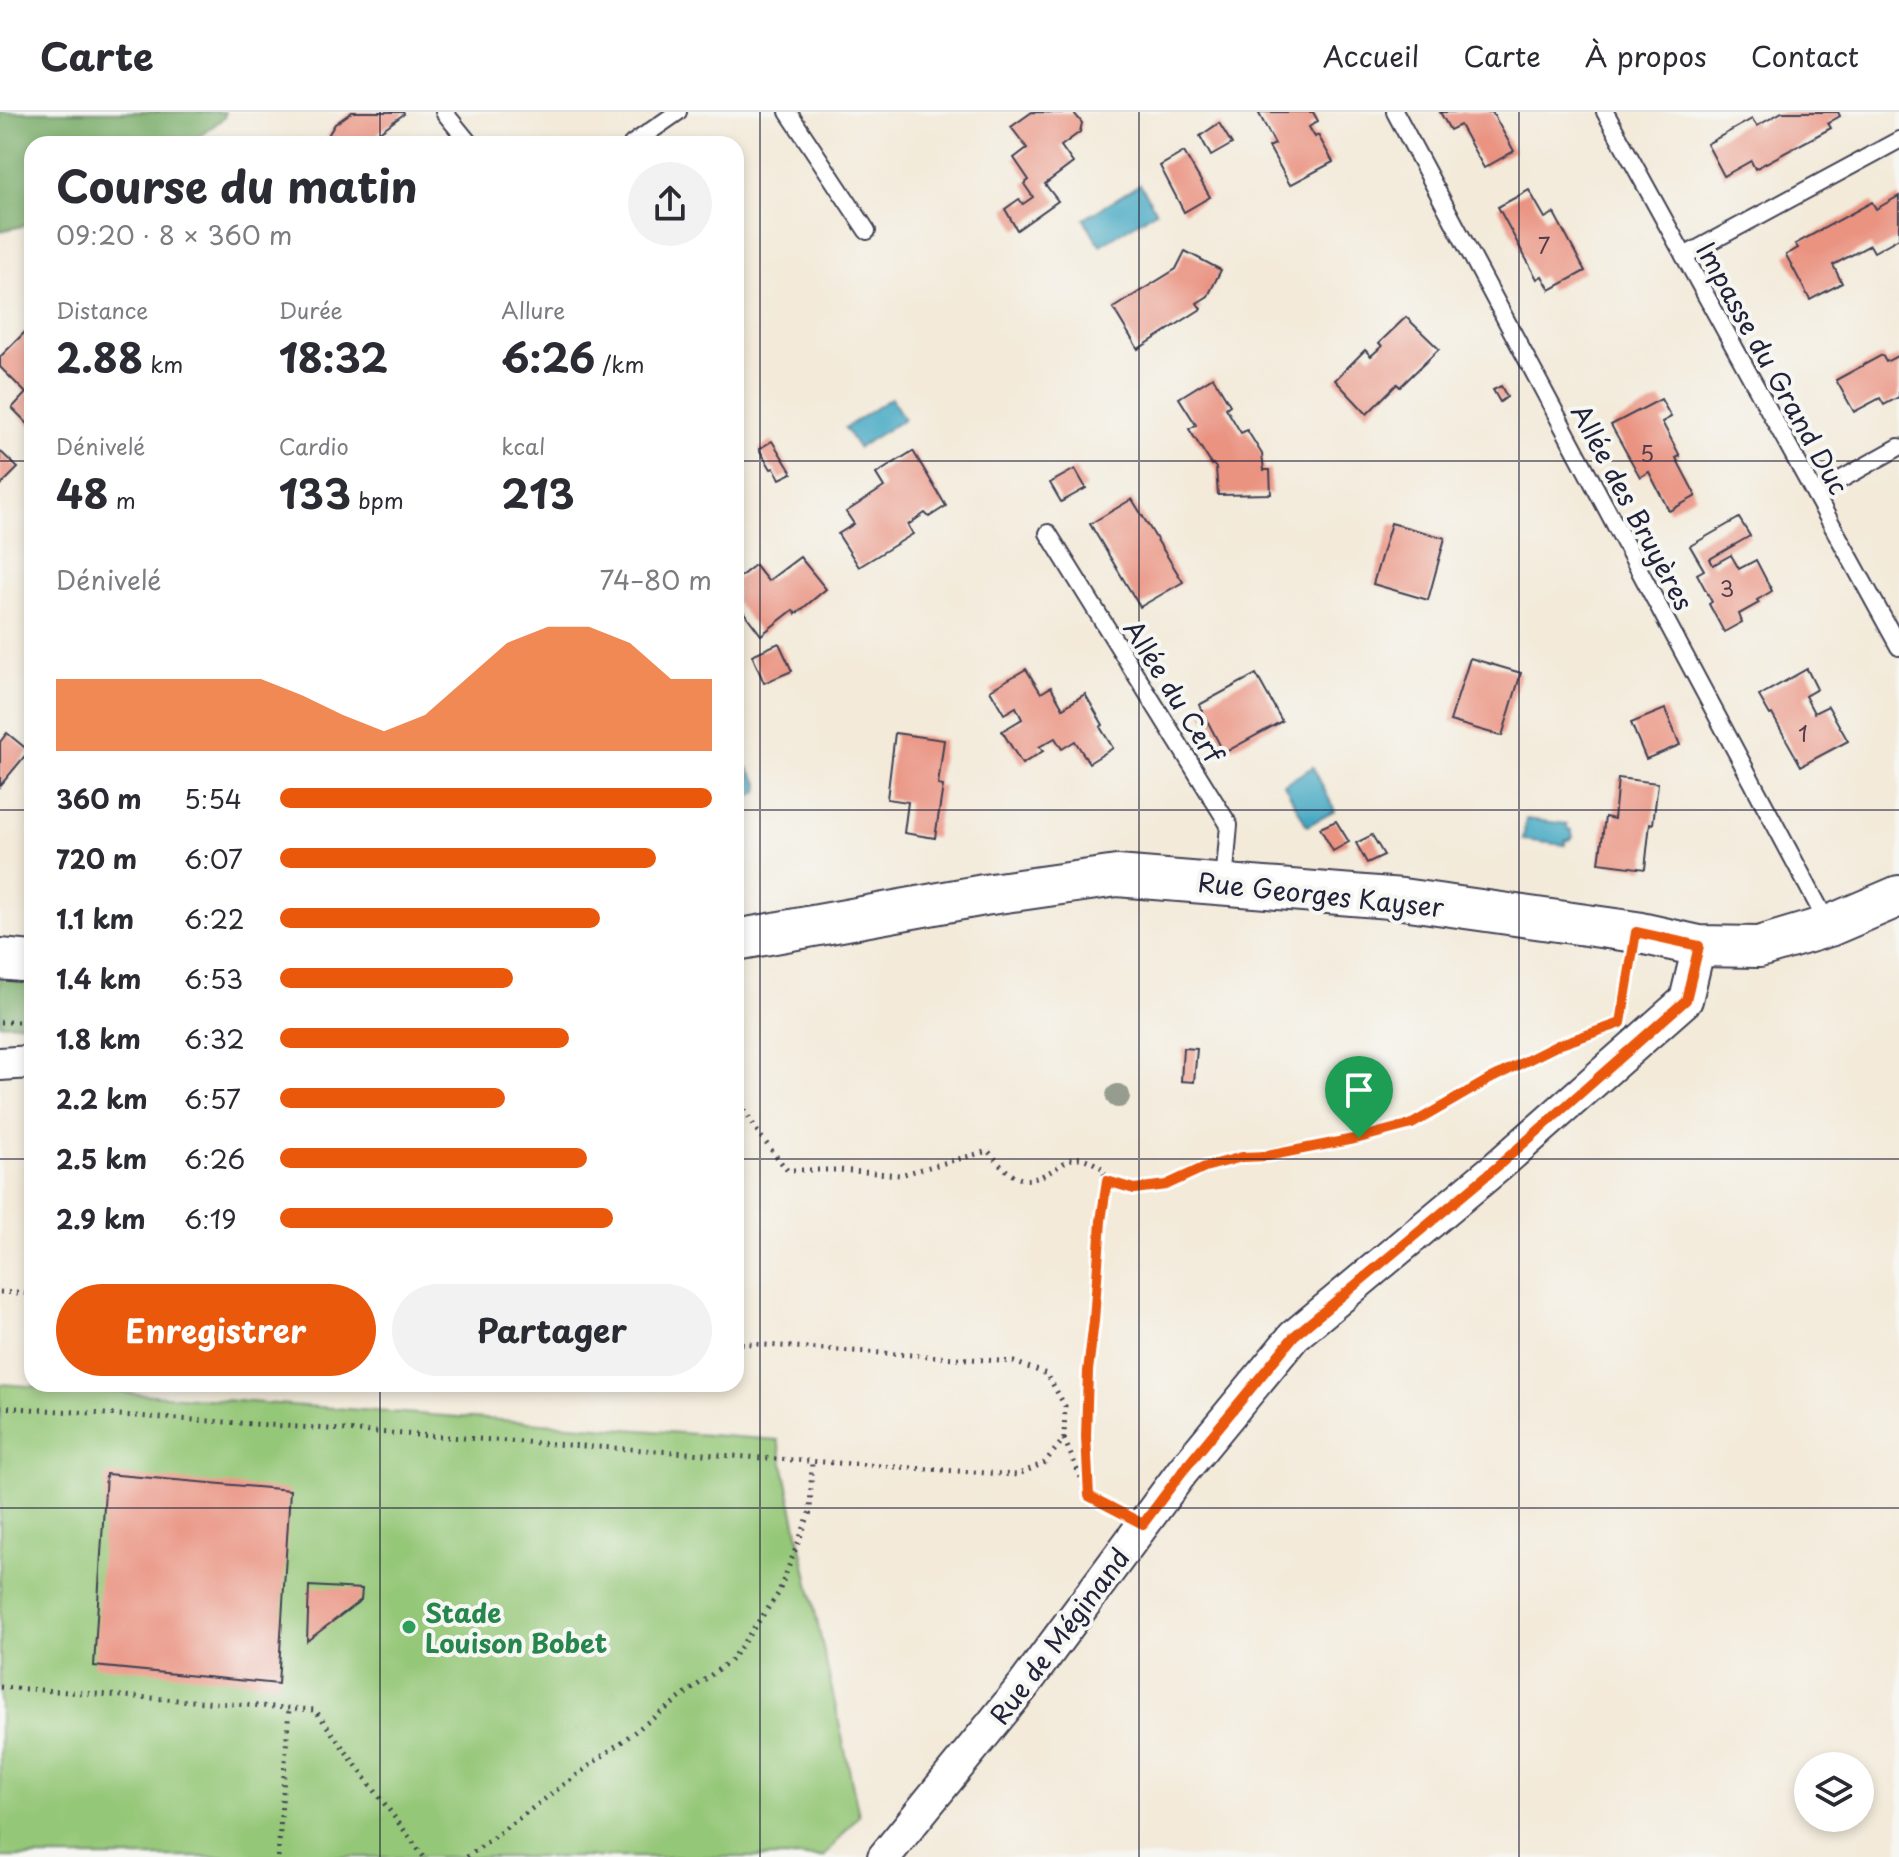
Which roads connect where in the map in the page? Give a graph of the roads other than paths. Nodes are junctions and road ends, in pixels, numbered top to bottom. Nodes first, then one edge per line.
1 (444, 112) edge
2 (678, 112) edge
3 (788, 112) edge
4 (1395, 112) edge
5 (1605, 112) edge
6 (464, 136) edge
7 (644, 136) edge
8 (1899, 140) edge
9 (867, 231) dead end
10 (1684, 256) junction
11 (1899, 447) edge
12 (1815, 494) junction
13 (1048, 533) dead end
14 (1899, 647) edge
15 (1224, 883) junction
16 (1899, 896) edge
17 (1829, 926) junction
18 (744, 939) edge
19 (1699, 946) junction
20 (0, 959) edge
21 (24, 961) edge
22 (24, 1062) edge
23 (0, 1064) edge
24 (884, 1857) edge

1 - 6 lane
2 - 7 lane
3 - 9 lane
4 - 17 lane, Allée des Bruyères
5 - 10 lane, Impasse du Grand Duc
8 - 10 lane
10 - 12 lane, Impasse du Grand Duc
11 - 12 lane
12 - 14 lane, Impasse du Grand Duc
13 - 15 lane, Allée du Cerf
15 - 18 street, Rue Georges Kayser
15 - 19 street, Rue Georges Kayser
16 - 17 street, Rue Georges Kayser
17 - 19 street, Rue Georges Kayser
19 - 24 street, Rue de Méginand
20 - 21 street
22 - 23 street

